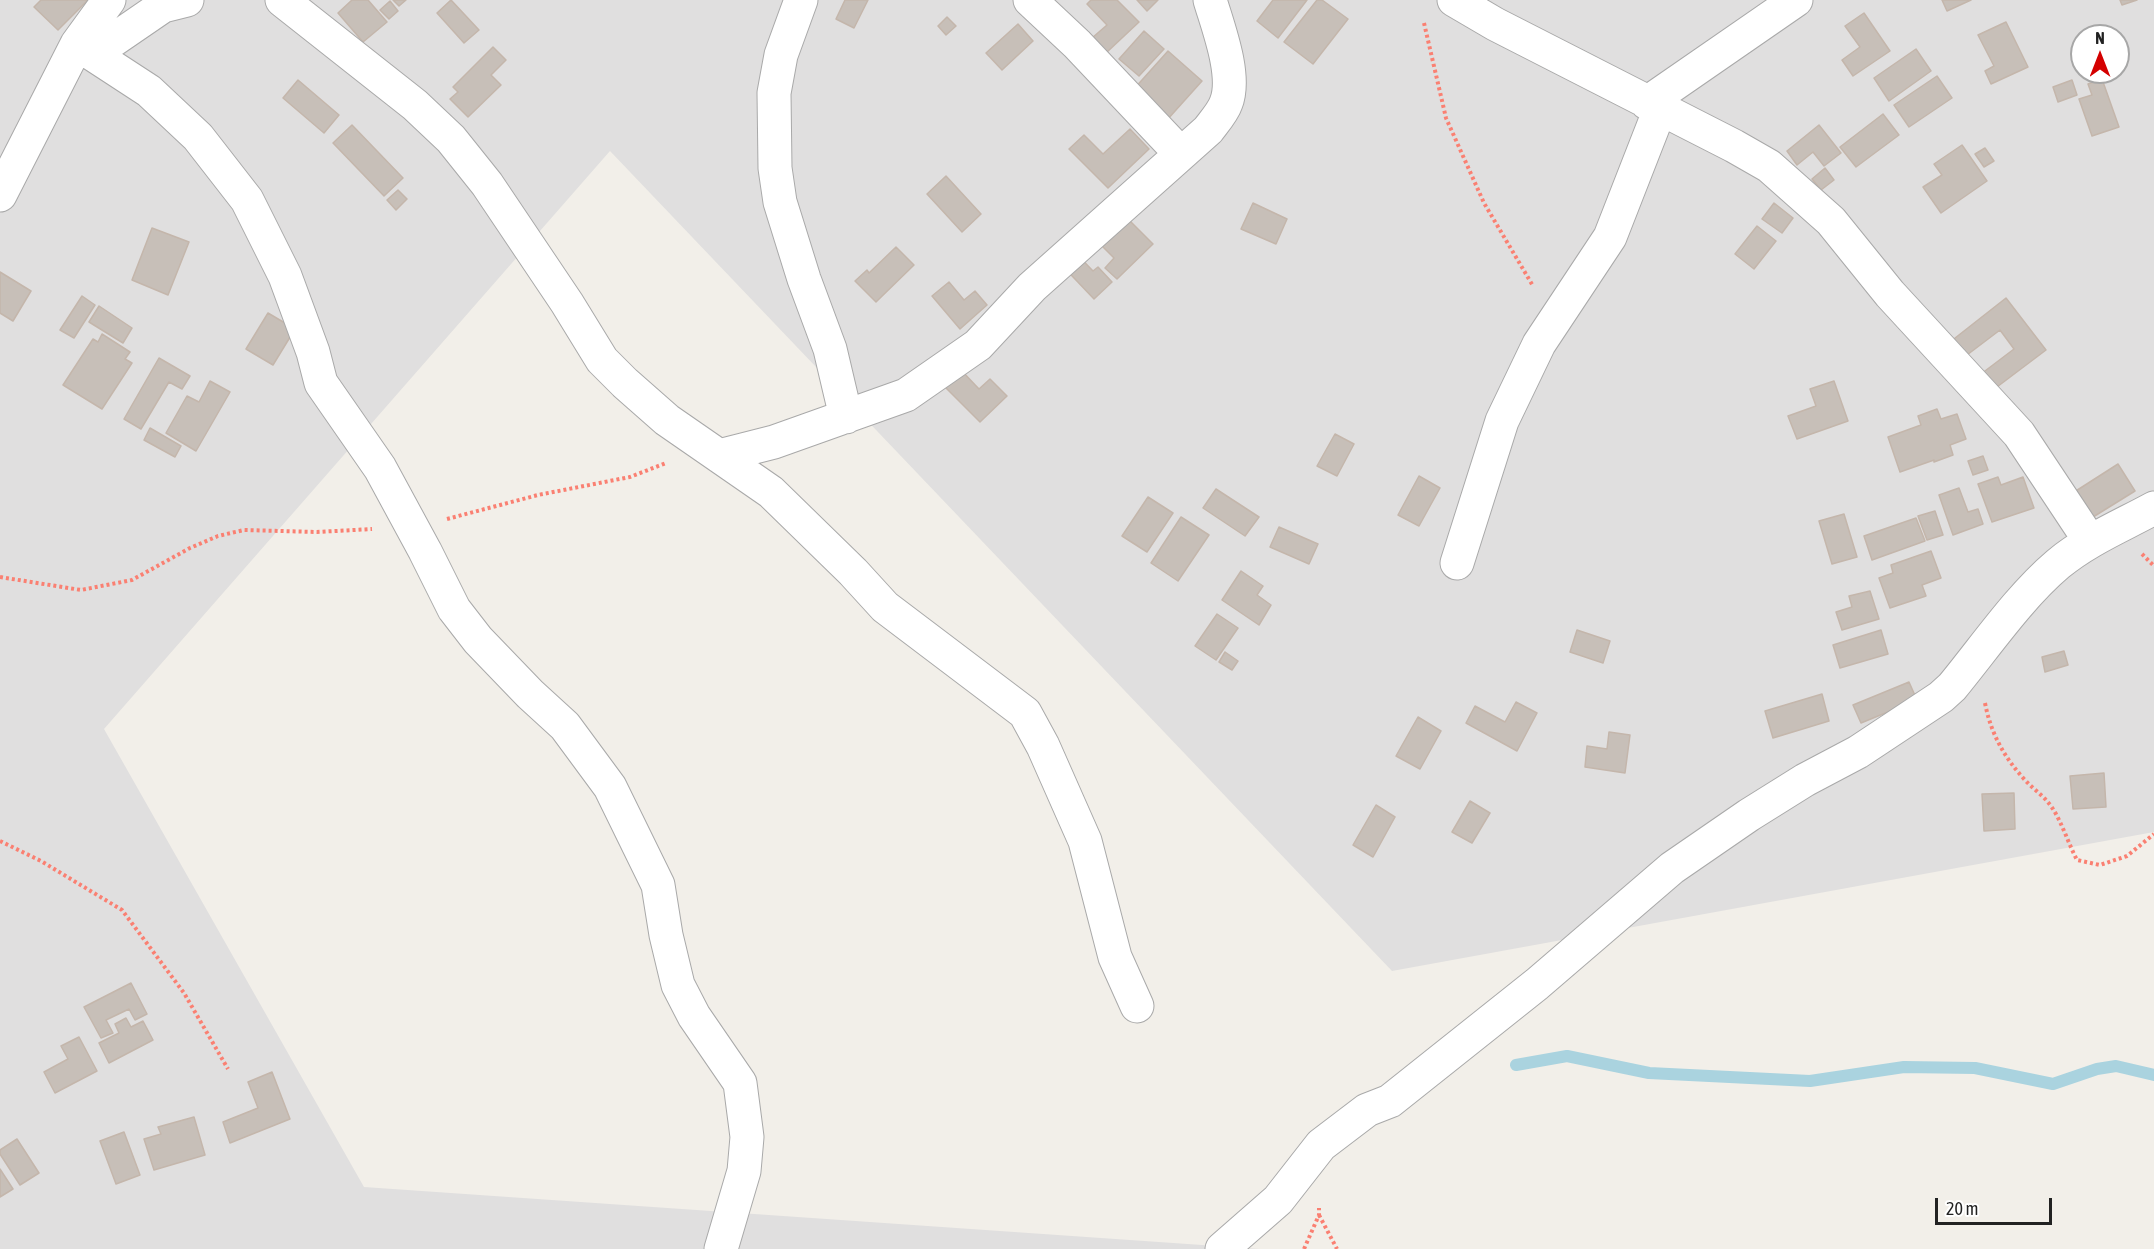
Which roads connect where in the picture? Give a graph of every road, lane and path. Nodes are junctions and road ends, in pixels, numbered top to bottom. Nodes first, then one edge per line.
1 (109, 0) edge
2 (187, 0) edge
3 (282, 0) edge
4 (801, 0) edge
5 (1030, 0) edge
6 (1210, 0) edge
7 (1454, 0) edge
8 (1796, 0) edge
9 (1424, 21) dead end
10 (85, 49) junction
11 (1653, 106) junction
12 (1181, 154) junction
13 (0, 195) edge
14 (1552, 324) junction
15 (846, 417) junction
16 (713, 452) junction
17 (2154, 508) edge
18 (412, 528) junction
19 (2090, 541) junction
20 (1457, 563) dead end
21 (0, 577) edge
22 (1976, 658) junction
23 (2154, 834) edge
24 (0, 841) edge
25 (1137, 1006) dead end
26 (228, 1069) dead end
27 (1319, 1215) dead end
28 (721, 1249) edge
29 (1222, 1249) edge
30 (1337, 1249) edge

1 - 10 street
2 - 10 street
3 - 16 street
4 - 15 street
5 - 12 street
6 - 12 street
7 - 11 street
8 - 11 street
9 - 14 path
10 - 13 street
10 - 18 street
11 - 14 street
11 - 19 street
12 - 15 street
14 - 20 street
15 - 16 street
16 - 18 path
16 - 25 street
17 - 19 street
18 - 21 path
18 - 28 street
19 - 22 street
22 - 23 path
22 - 29 street
24 - 26 path
27 - 30 path

